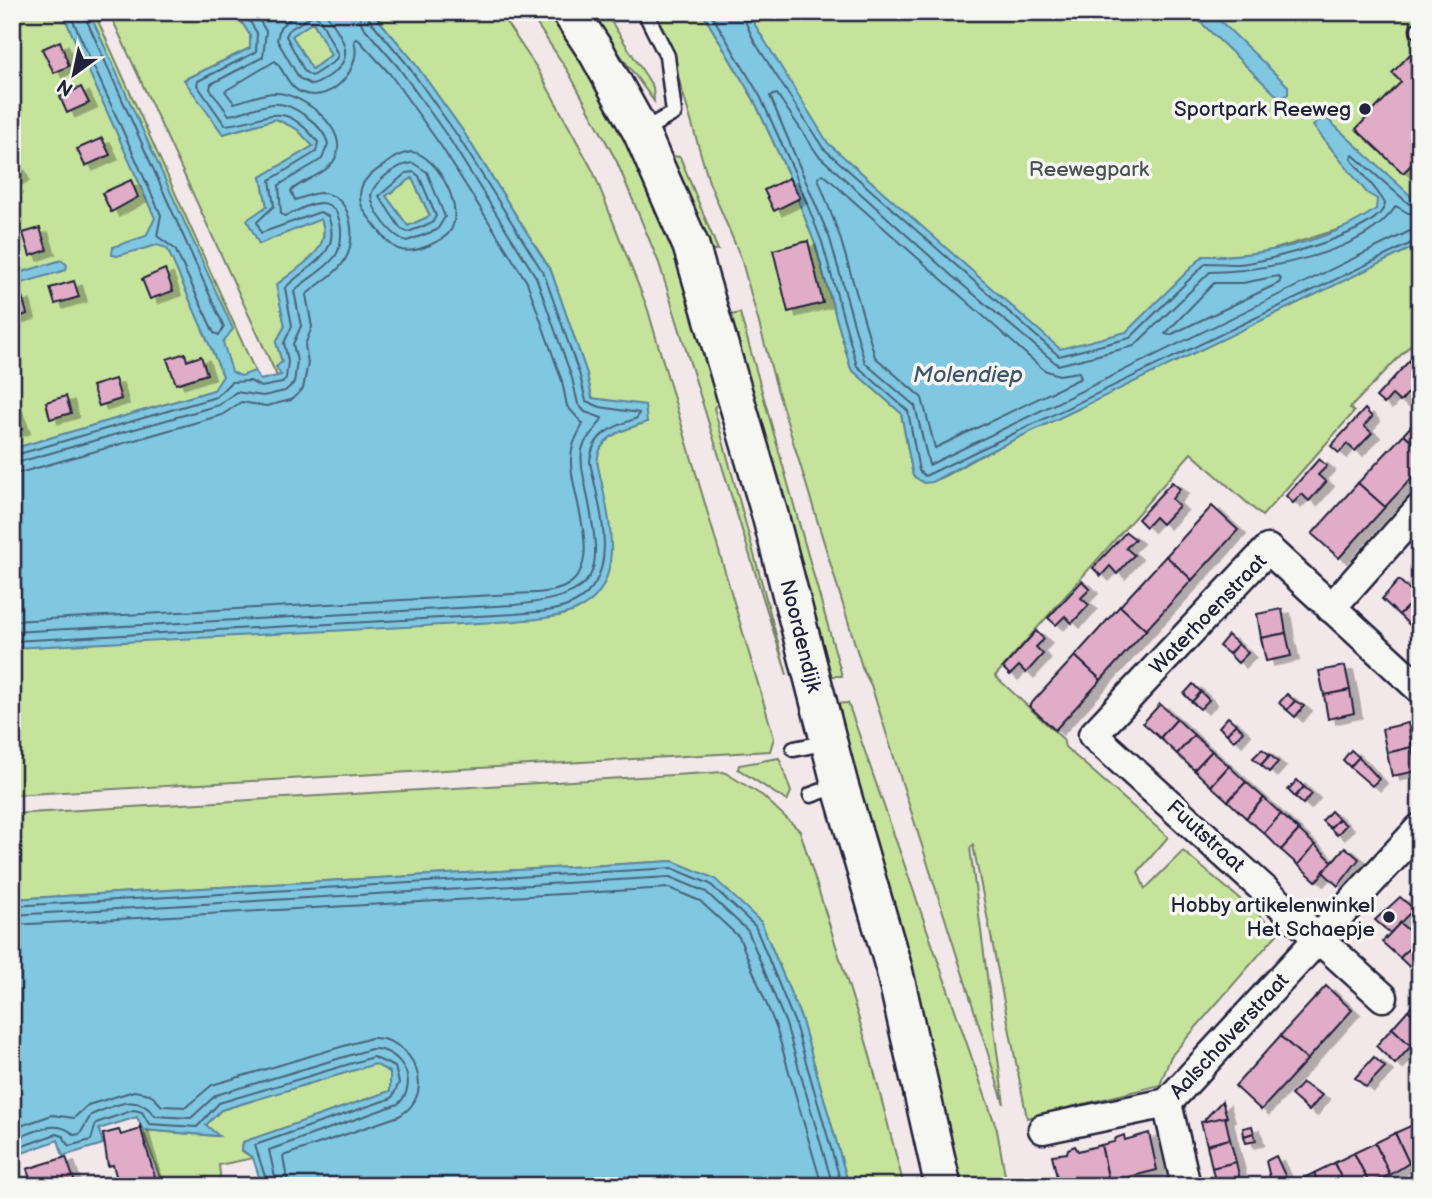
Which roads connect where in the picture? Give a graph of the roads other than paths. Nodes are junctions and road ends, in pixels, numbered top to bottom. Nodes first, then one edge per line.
1 (570, 12) edge
2 (645, 12) edge
3 (641, 132) junction
4 (1420, 508) edge
5 (1331, 608) junction
6 (1420, 689) edge
7 (1093, 735) joint
8 (829, 742) junction
9 (794, 749) dead end
10 (1420, 828) edge
11 (1319, 938) junction
12 (1383, 997) dead end
13 (1167, 1103) junction
14 (1043, 1129) dead end
15 (943, 1186) edge
16 (1186, 1186) edge

1 - 3 street, Noordendijk
2 - 3 lane
3 - 8 street, Noordendijk
4 - 5 street
5 - 6 street, Waterhoenstraat
5 - 7 street, Waterhoenstraat
7 - 11 street, Fuutstraat
8 - 9 lane
8 - 15 street, Noordendijk
10 - 11 street, Aalscholverstraat
11 - 12 street
11 - 13 street, Aalscholverstraat
13 - 14 street, Aalscholverstraat
13 - 16 street

